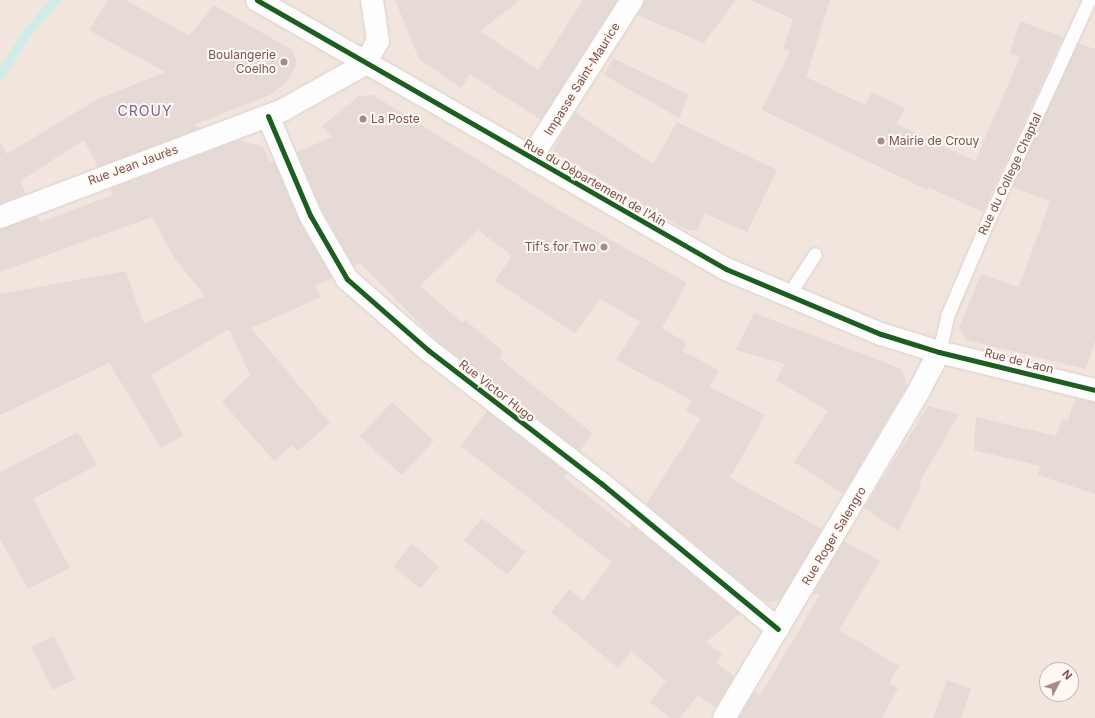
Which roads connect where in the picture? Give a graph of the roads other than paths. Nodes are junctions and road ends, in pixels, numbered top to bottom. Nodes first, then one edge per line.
1 (257, 0) edge
2 (372, 0) edge
3 (632, 0) edge
4 (1089, 0) edge
5 (365, 64) junction
6 (268, 116) junction
7 (531, 158) junction
8 (0, 217) edge
9 (815, 254) dead end
10 (786, 297) junction
11 (938, 352) junction
12 (1095, 390) edge
13 (778, 629) junction
14 (724, 718) edge

1 - 5 street, Rue du Département de l'Ain
2 - 5 street
3 - 7 street, Impasse Saint-Maurice
4 - 11 lane, Rue du College Chaptal
5 - 6 street, Rue Jean Jaurès
5 - 7 street, Rue du Département de l'Ain
6 - 8 street, Rue Jean Jaurès
6 - 13 street, Rue Victor Hugo
7 - 10 street, Rue du Département de l'Ain
9 - 10 lane
10 - 11 street, Rue du Département de l'Ain
11 - 12 street, Rue de Laon
11 - 13 street, Rue Roger Salengro
13 - 14 street, Rue Roger Salengro

